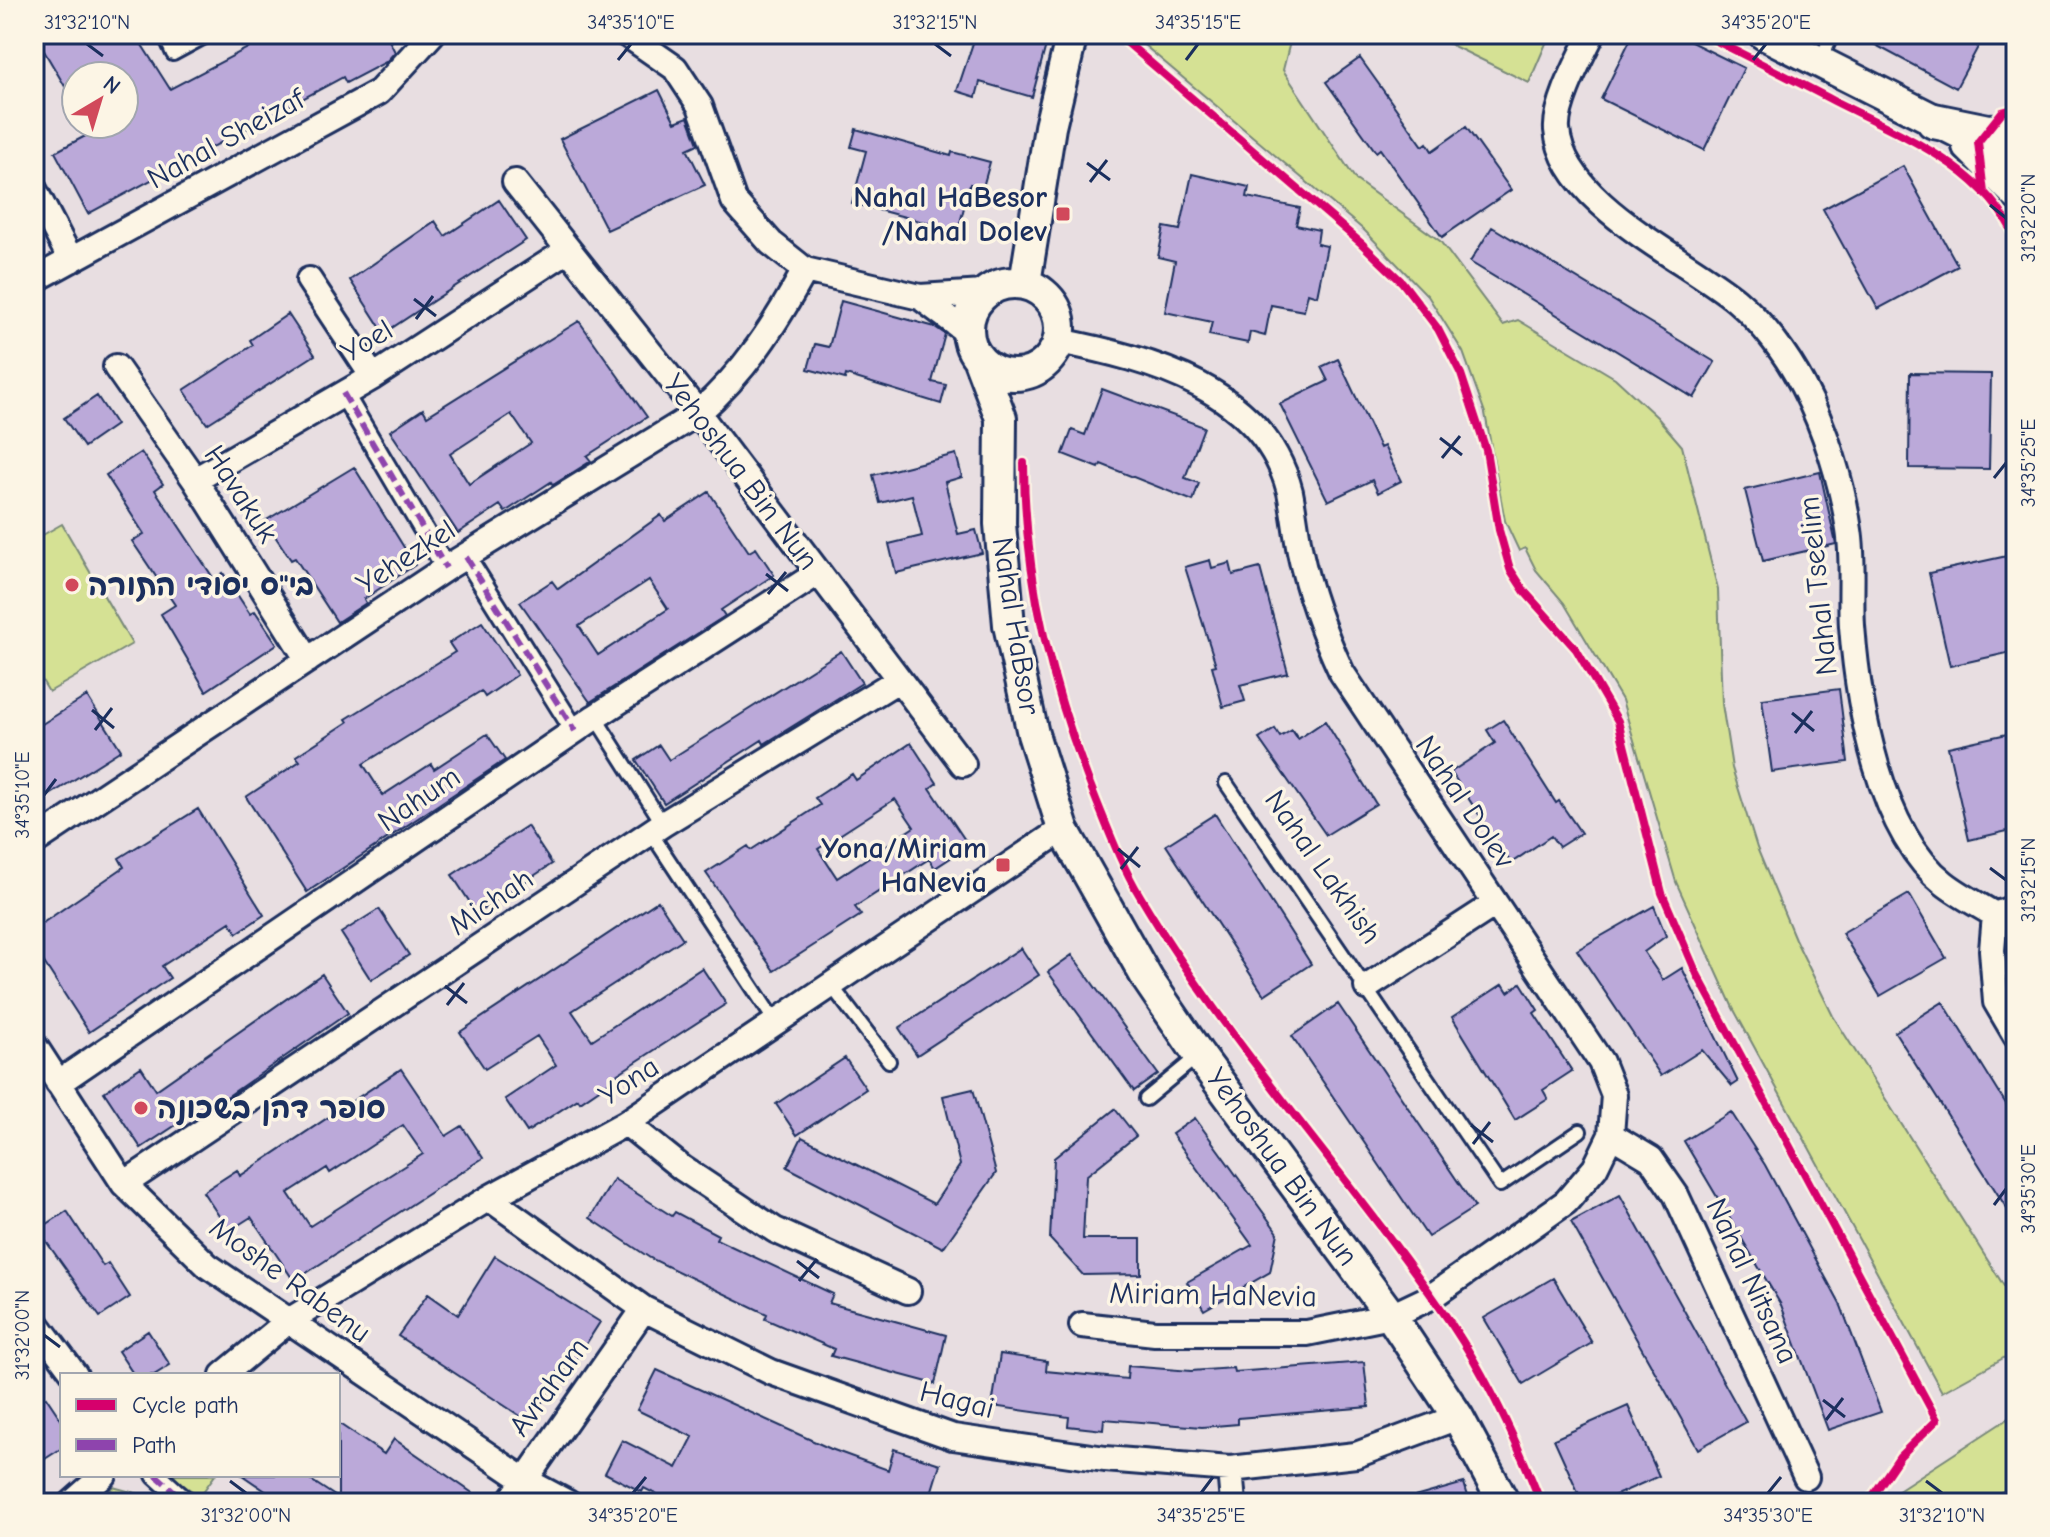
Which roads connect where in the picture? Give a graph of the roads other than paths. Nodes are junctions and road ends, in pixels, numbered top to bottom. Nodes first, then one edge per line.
1 (164, 34) edge
2 (210, 34) edge
3 (432, 34) edge
4 (626, 34) edge
5 (1072, 34) edge
6 (1592, 34) edge
7 (1764, 34) edge
8 (1832, 34) edge
9 (1820, 62) junction
10 (1934, 121) junction
11 (2016, 131) edge
12 (2016, 158) edge
13 (515, 182) dead end
14 (34, 189) edge
15 (2016, 194) edge
16 (568, 250) junction
17 (71, 260) junction
18 (805, 270) junction
19 (34, 280) edge
20 (309, 280) dead end
21 (1025, 283) junction
22 (984, 293) junction
23 (920, 297) junction
24 (1059, 341) junction
25 (973, 347) junction
26 (116, 367) dead end
27 (1027, 374) junction
28 (373, 377) junction
29 (343, 393) junction
30 (698, 413) junction
31 (1001, 418) junction
32 (195, 480) junction
33 (456, 562) junction
34 (818, 573) junction
35 (308, 660) junction
36 (898, 680) junction
37 (595, 717) junction
38 (575, 731) junction
39 (963, 764) dead end
40 (1226, 783) dead end
41 (657, 829) junction
42 (1063, 829) junction
43 (34, 842) edge
44 (1495, 904) junction
45 (2006, 911) edge
46 (831, 985) junction
47 (1367, 987) junction
48 (774, 1020) junction
49 (2016, 1036) edge
50 (34, 1045) edge
51 (1199, 1055) junction
52 (889, 1061) dead end
53 (58, 1083) junction
54 (1146, 1099) dead end
55 (626, 1123) junction
56 (1580, 1131) dead end
57 (1611, 1135) junction
58 (124, 1184) junction
59 (489, 1198) junction
60 (908, 1291) dead end
61 (644, 1309) junction
62 (1391, 1316) junction
63 (34, 1320) edge
64 (287, 1322) junction
65 (1082, 1325) dead end
66 (74, 1373) edge
67 (225, 1373) edge
68 (1458, 1417) junction
69 (1230, 1469) junction
70 (158, 1477) edge
71 (1806, 1477) dead end
72 (523, 1479) junction
73 (187, 1503) edge
74 (509, 1503) edge
75 (568, 1503) edge
76 (1233, 1503) edge
77 (1504, 1503) edge

1 - 2 lane
3 - 17 street, Nahal Sheizaf
4 - 18 street
5 - 21 street
6 - 45 street, Nahal Tseelim
7 - 9 street
8 - 9 lane
9 - 10 street
10 - 11 main road
10 - 12 street
10 - 15 street
13 - 16 street, Yehoshua Bin Nun
14 - 17 street
16 - 28 street, Yoel
16 - 30 street, Yehoshua Bin Nun
17 - 19 street, Nahal Sheizaf
18 - 23 street
18 - 30 street, Yehezkel
20 - 28 street
21 - 22 street
21 - 24 street
22 - 23 street
22 - 25 street
23 - 25 street
24 - 27 street
24 - 44 street, Nahal Dolev
25 - 27 street
25 - 31 street, Nahal HaBsor
26 - 32 street, Havakuk
27 - 31 street
28 - 29 street, Yoel
29 - 32 street, Yoel
29 - 33 street
30 - 33 street, Yehezkel
30 - 34 street, Yehoshua Bin Nun
31 - 42 street, Nahal HaBsor
32 - 35 street, Havakuk
33 - 35 street, Yehezkel
33 - 38 street
34 - 36 street, Yehoshua Bin Nun
34 - 37 street, Nahum
35 - 43 street, Yehezkel
36 - 39 street, Yehoshua Bin Nun
36 - 41 street, Michah
37 - 38 street, Nahum
37 - 41 lane
38 - 53 street, Nahum
40 - 47 lane, Nahal Lakhish
41 - 48 lane
41 - 58 street, Michah
42 - 46 street, Yona
42 - 51 street, Yehoshua Bin Nun
44 - 47 street, Nahal Lakhish
44 - 57 street, Nahal Dolev
45 - 49 street, Nahal Tseelim
46 - 48 street, Yona
46 - 52 lane
47 - 56 lane, Nahal Lakhish
48 - 55 street, Yona
50 - 53 street, Moshe Rabenu
51 - 54 lane
51 - 62 street, Yehoshua Bin Nun
53 - 58 street, Moshe Rabenu
55 - 59 street, Yona
55 - 60 street
57 - 62 street, Nahal Dolev
57 - 71 street, Nahal Nitsana
58 - 64 street, Moshe Rabenu
59 - 61 street, Hagai
59 - 64 street, Yona
61 - 69 street, Hagai
61 - 72 street, Avraham
62 - 65 street, Miriam HaNevia
62 - 68 street, Yehoshua Bin Nun
63 - 66 street
64 - 67 street, Yona
64 - 72 street, Moshe Rabenu
68 - 69 street, Hagai
68 - 77 street, Yehoshua Bin Nun
69 - 76 street
70 - 73 street
72 - 74 street, Avraham
72 - 75 street, Moshe Rabenu

